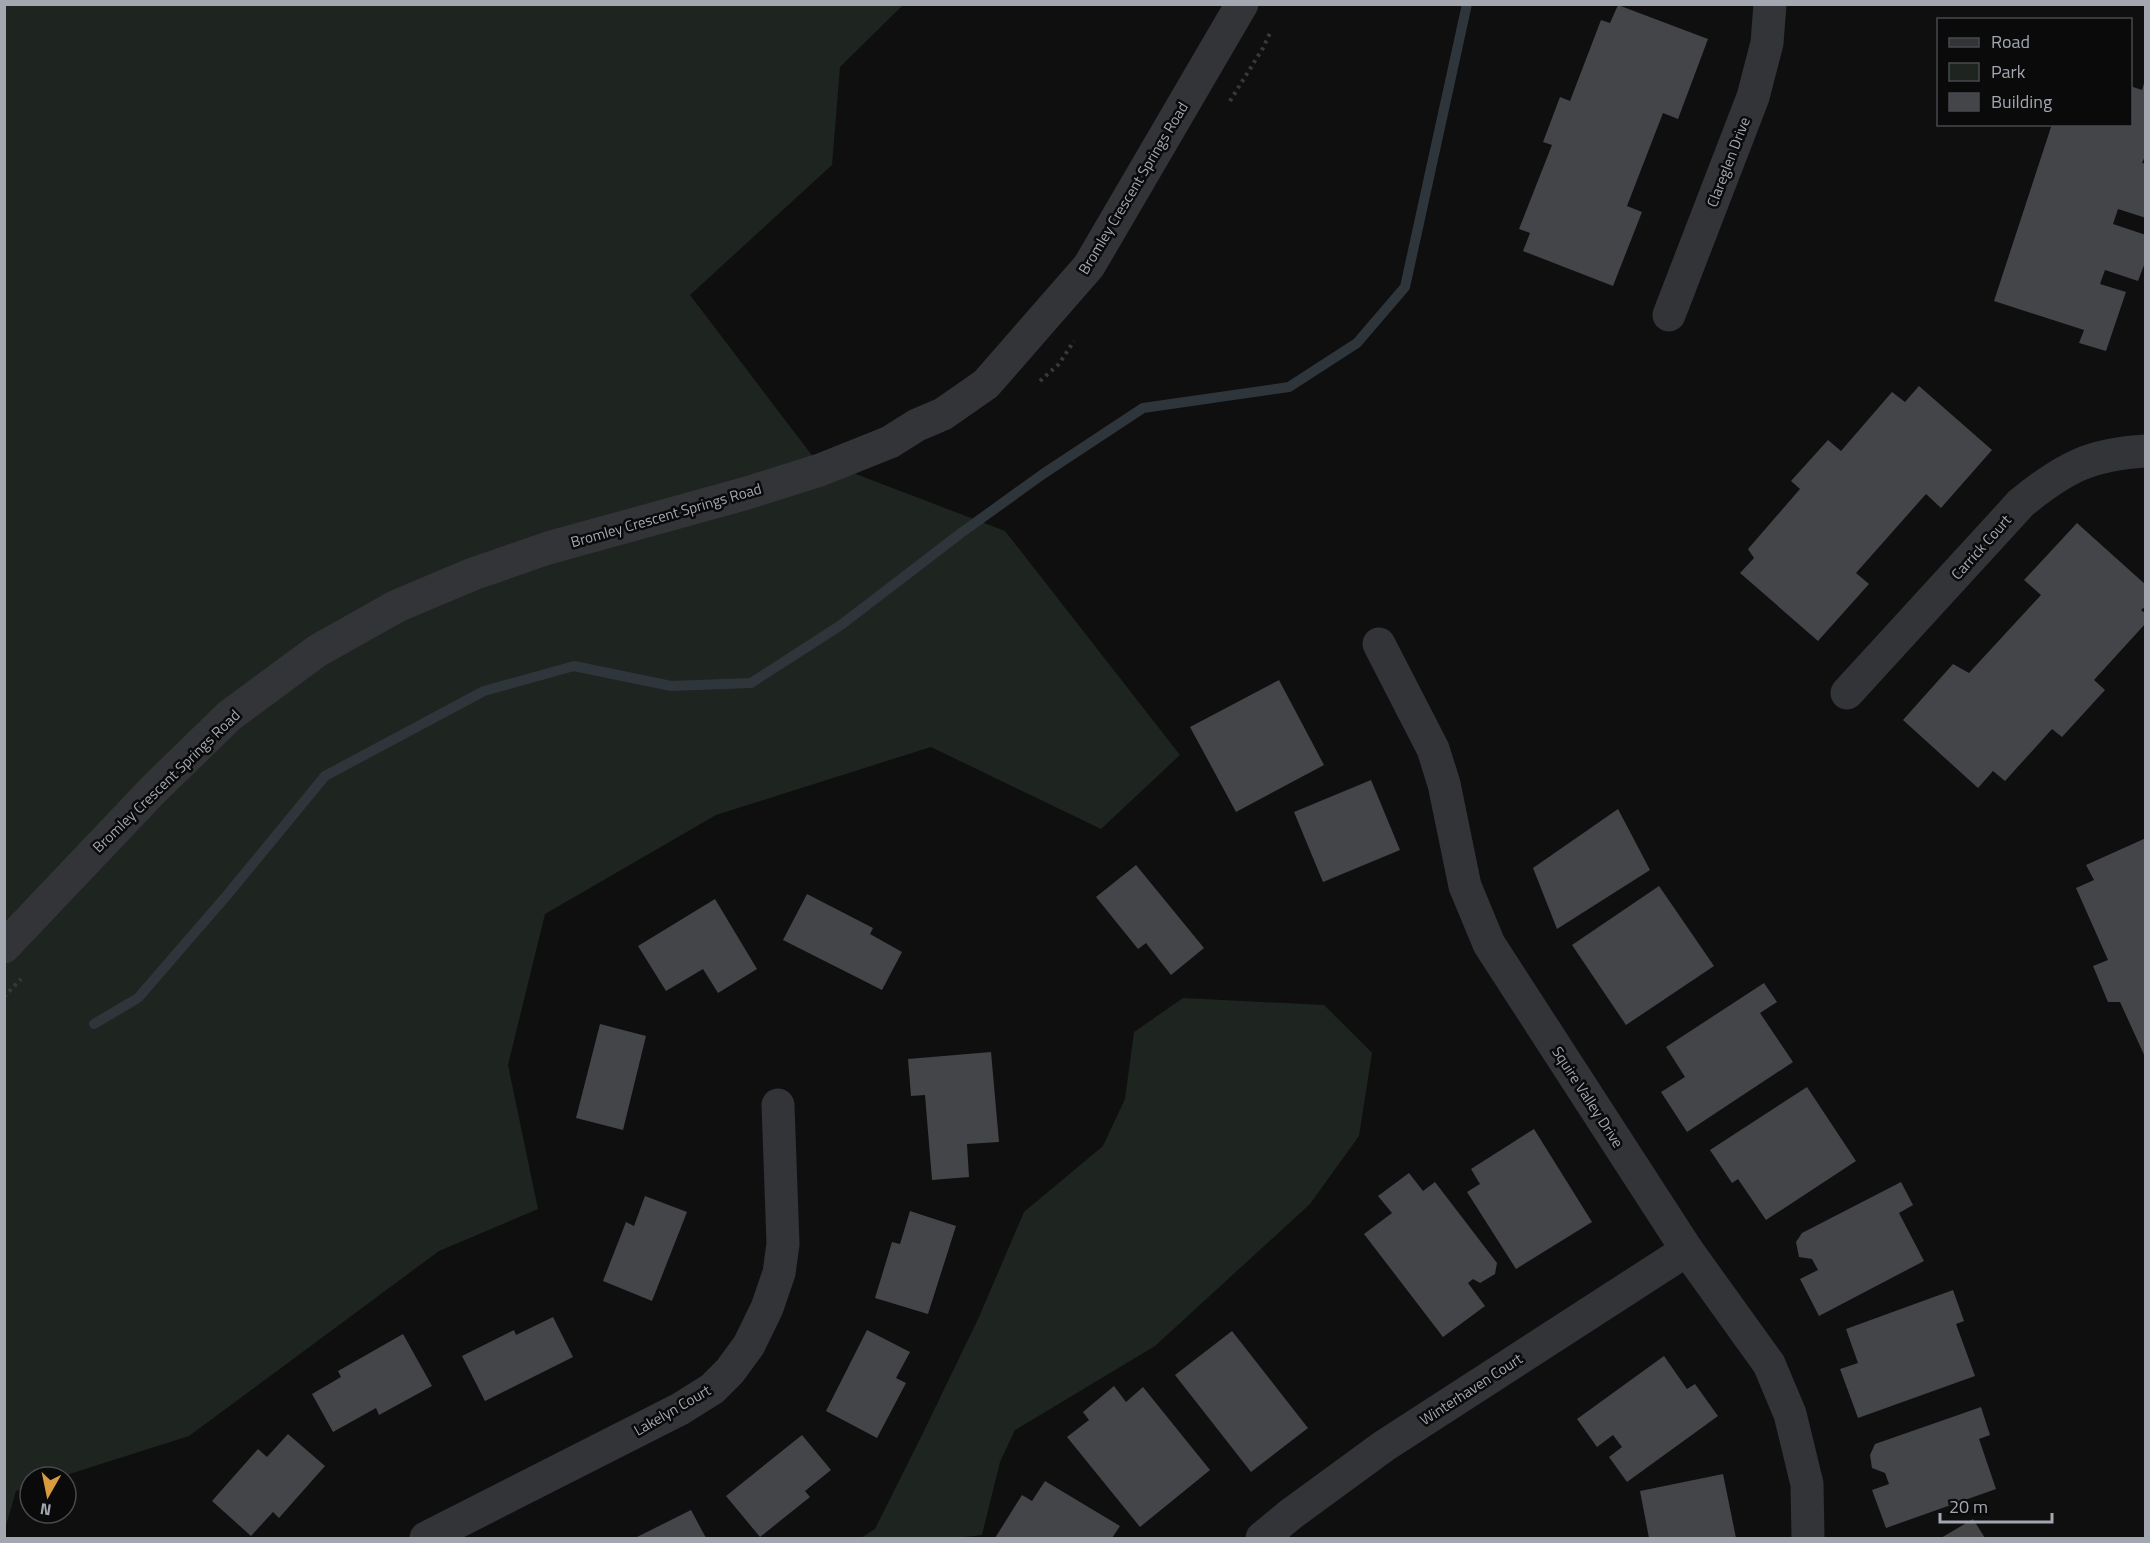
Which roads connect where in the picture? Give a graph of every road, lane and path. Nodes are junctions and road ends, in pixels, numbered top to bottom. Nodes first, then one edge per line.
1 (1242, 4) edge
2 (1770, 4) edge
3 (1669, 315) dead end
4 (2145, 451) edge
5 (1379, 645) dead end
6 (1847, 693) dead end
7 (4, 946) edge
8 (778, 1105) dead end
9 (1687, 1250) junction
10 (426, 1539) edge
11 (1262, 1539) edge
12 (1808, 1539) edge

1 - 7 street, Bromley Crescent Springs Road
2 - 3 street, Clareglen Drive
4 - 6 street, Carrick Court
5 - 9 street, Squire Valley Drive
8 - 10 street, Lakelyn Court
9 - 11 street, Winterhaven Court
9 - 12 street, Squire Valley Drive

